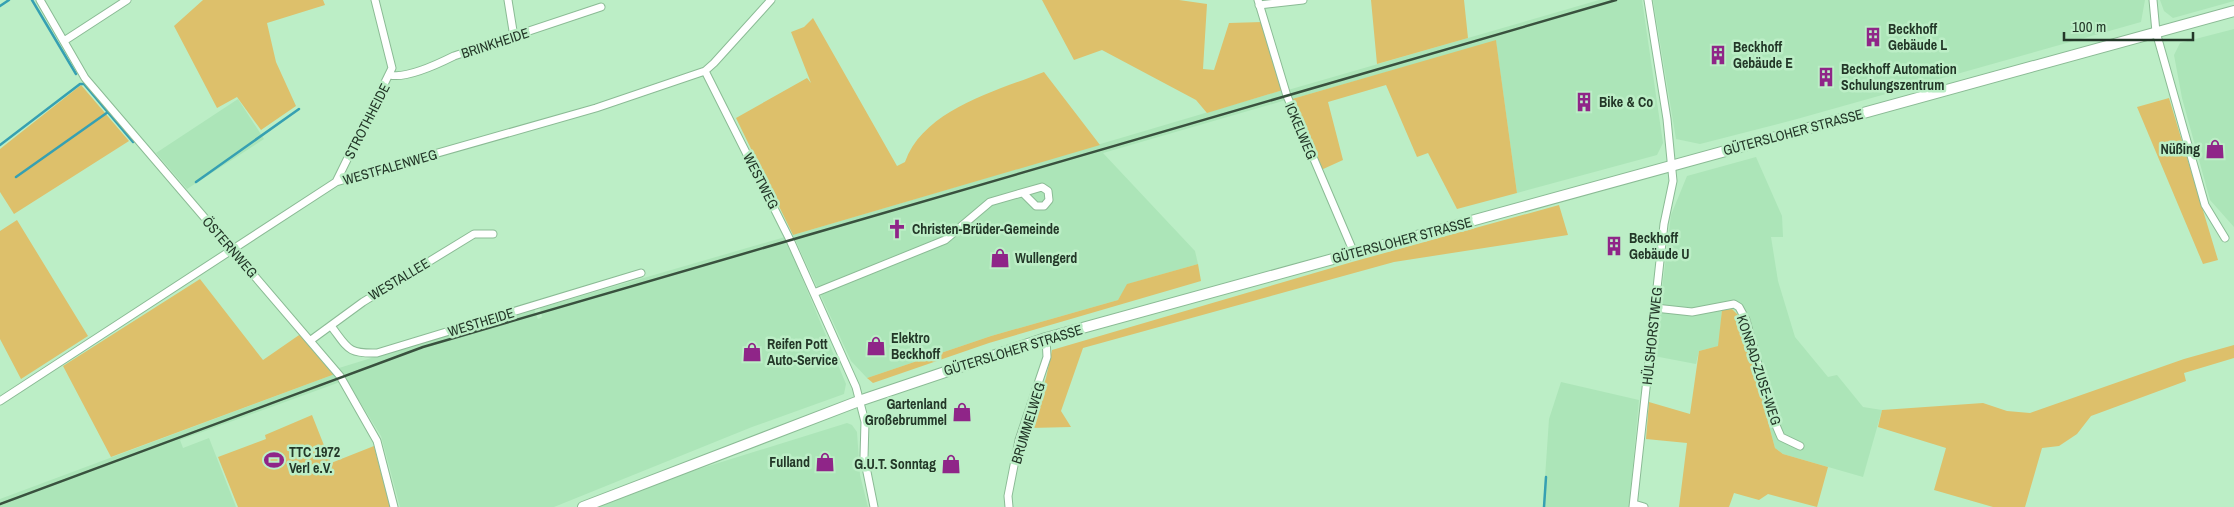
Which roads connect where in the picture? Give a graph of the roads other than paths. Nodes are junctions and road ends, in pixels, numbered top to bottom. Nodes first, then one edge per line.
1 (40, 0) edge
2 (127, 0) edge
3 (375, 0) edge
4 (508, 0) edge
5 (772, 0) edge
6 (1303, 0) edge
7 (1648, 0) edge
8 (2153, 0) edge
9 (1259, 3) edge
10 (601, 8) dead end
11 (2234, 11) edge
12 (2156, 32) junction
13 (514, 37) junction
14 (64, 41) junction
15 (705, 71) junction
16 (390, 74) junction
17 (1671, 166) junction
18 (336, 182) junction
19 (1023, 193) dead end
20 (493, 234) dead end
21 (2225, 238) dead end
22 (234, 250) junction
23 (1354, 252) junction
24 (641, 273) dead end
25 (814, 293) junction
26 (1655, 308) junction
27 (331, 326) junction
28 (1046, 338) junction
29 (312, 340) junction
30 (0, 401) edge
31 (859, 401) junction
32 (1800, 446) dead end
33 (1633, 505) edge
34 (394, 507) edge
35 (583, 507) edge
36 (874, 507) edge
37 (1008, 507) edge
38 (1644, 507) edge

1 - 14 street, ÖSTERNWEG
2 - 14 street
3 - 16 street, STROTHHEIDE
4 - 13 street
5 - 15 street, WESTFALENWEG
6 - 9 street, ICKELWEG
7 - 17 street, HÜLSHORSTWEG
8 - 12 street
9 - 23 street, ICKELWEG
10 - 13 street, BRINKHEIDE
11 - 12 main road, GÜTERSLOHER STRASSE
12 - 17 main road, GÜTERSLOHER STRASSE
12 - 21 street
13 - 16 street, BRINKHEIDE
14 - 22 street, ÖSTERNWEG
15 - 18 street, WESTFALENWEG
15 - 25 street, WESTWEG
16 - 18 street, STROTHHEIDE
17 - 23 main road, GÜTERSLOHER STRASSE
17 - 26 street, HÜLSHORSTWEG
18 - 22 street, WESTFALENWEG
19 - 25 street
20 - 27 street, WESTALLEE
22 - 29 street, ÖSTERNWEG
22 - 30 street, WESTFALENWEG
23 - 28 main road, GÜTERSLOHER STRASSE
24 - 27 street, WESTHEIDE
25 - 31 street, WESTWEG
26 - 32 street, KONRAD-ZUSE-WEG
26 - 33 street, HÜLSHORSTWEG
27 - 29 street, WESTALLEE
28 - 31 main road, GÜTERSLOHER STRASSE
28 - 37 street, BRUMMELWEG
29 - 34 street, ÖSTERNWEG
31 - 35 main road, GÜTERSLOHER STRASSE
31 - 36 street
33 - 38 street

